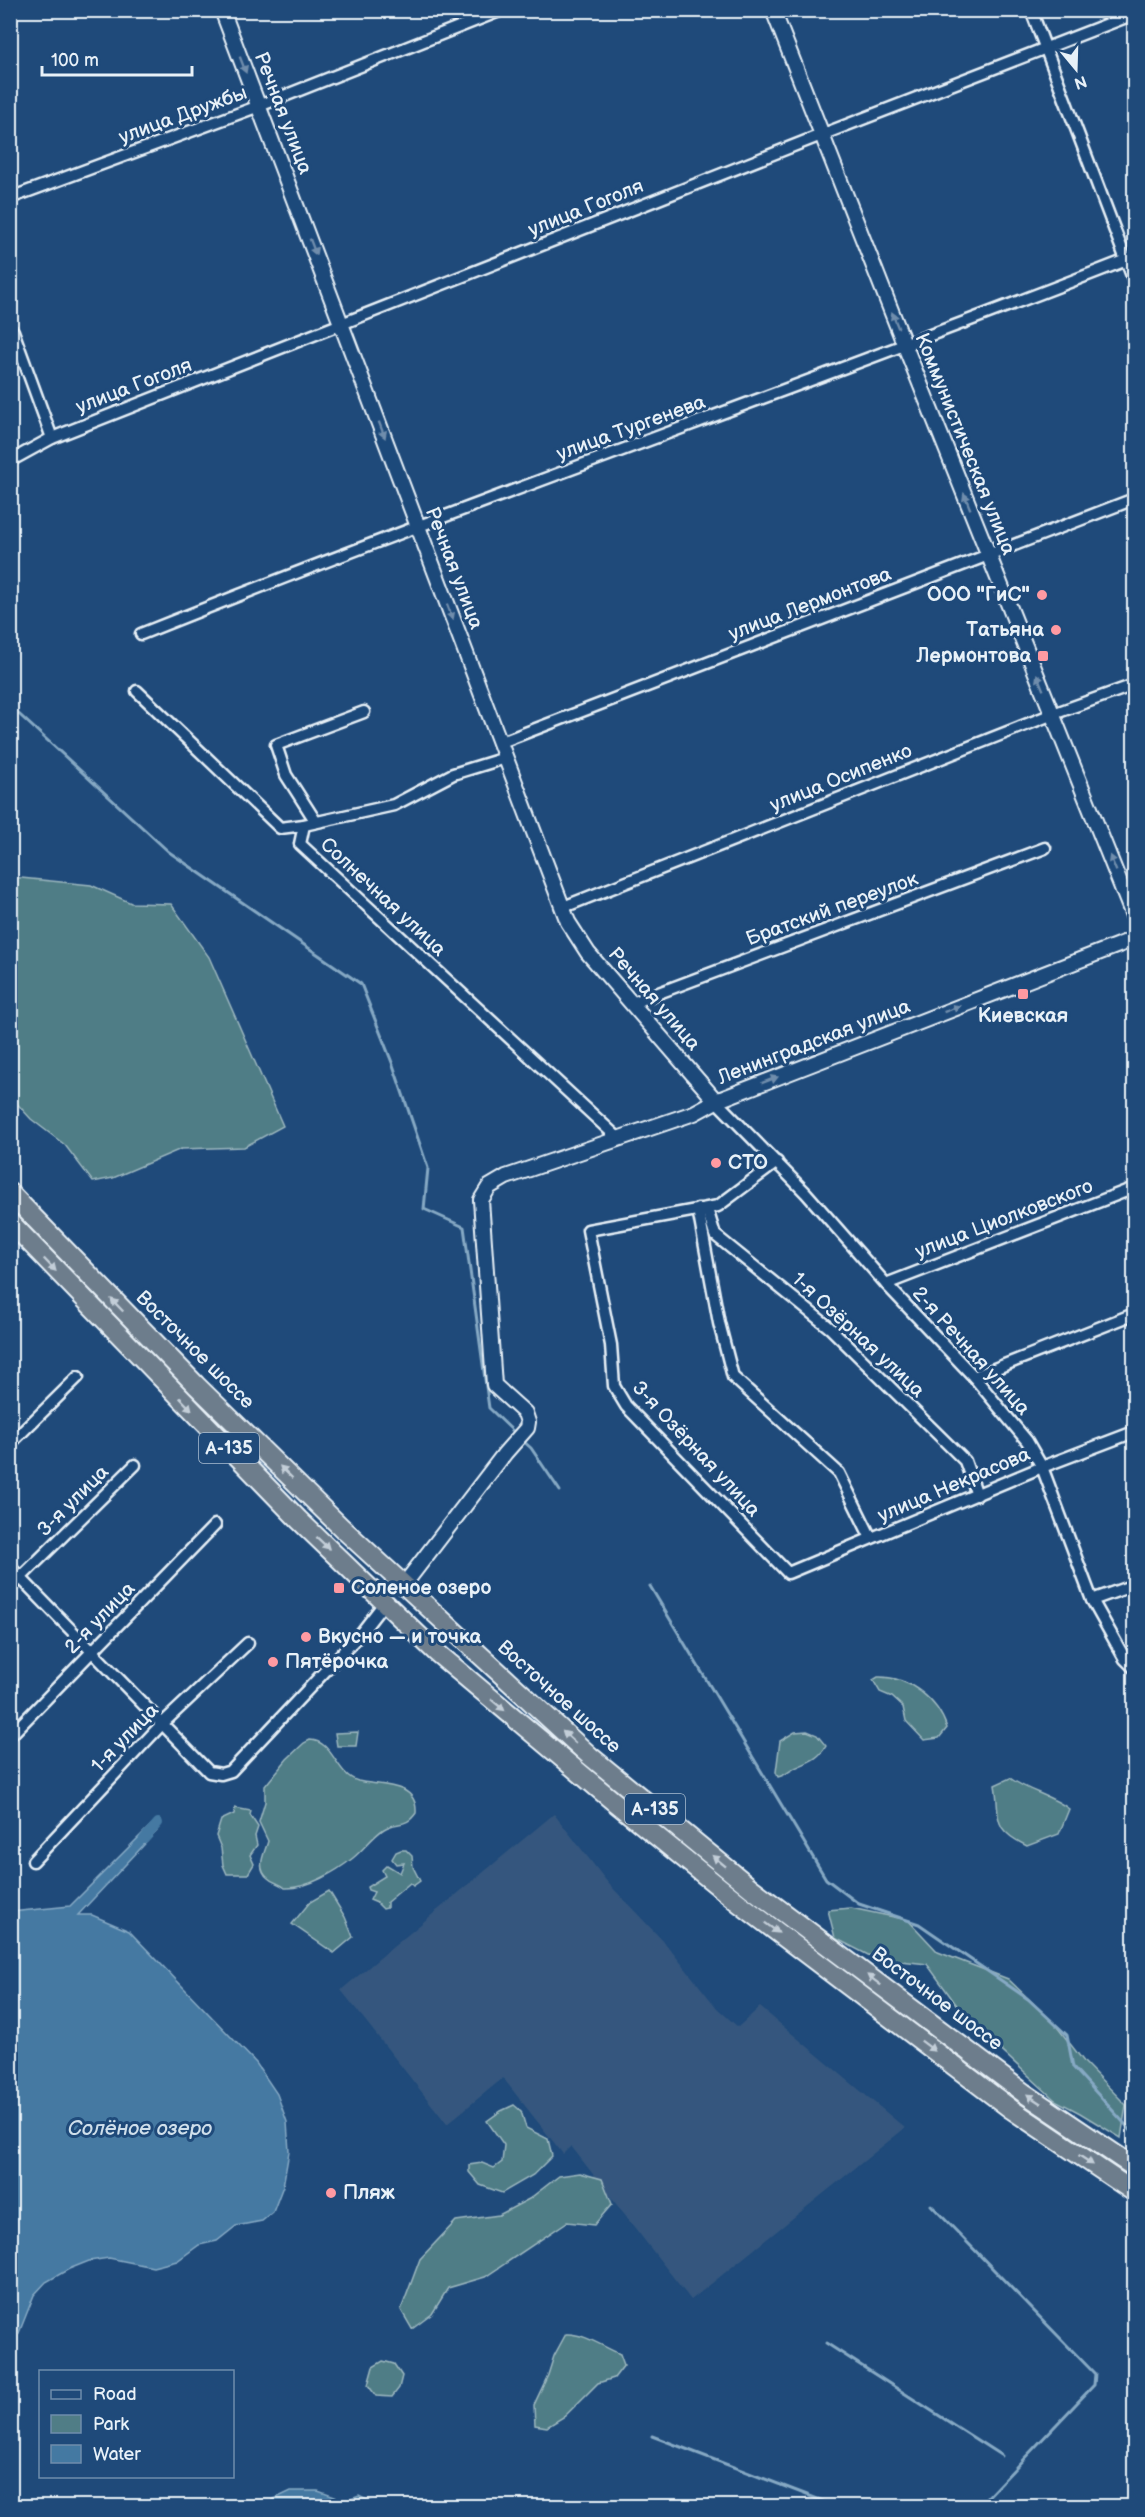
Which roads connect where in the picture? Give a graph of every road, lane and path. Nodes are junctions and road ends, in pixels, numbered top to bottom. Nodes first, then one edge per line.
1 (222, 10) edge
2 (502, 10) edge
3 (773, 10) edge
4 (1030, 10) edge
5 (1134, 14) edge
6 (1044, 48) junction
7 (259, 106) junction
8 (821, 135) junction
9 (10, 198) edge
10 (1130, 258) edge
11 (1134, 281) edge
12 (342, 323) junction
13 (13, 331) dead end
14 (904, 345) junction
15 (52, 438) junction
16 (10, 460) edge
17 (1134, 498) edge
18 (418, 527) junction
19 (988, 554) junction
20 (141, 634) dead end
21 (1134, 685) edge
22 (138, 691) dead end
23 (364, 712) dead end
24 (1053, 714) junction
25 (500, 743) junction
26 (505, 758) junction
27 (316, 822) junction
28 (304, 825) junction
29 (1045, 848) dead end
30 (1124, 890) junction
31 (1134, 904) edge
32 (561, 908) junction
33 (1134, 918) edge
34 (1134, 939) edge
35 (632, 1003) junction
36 (716, 1101) junction
37 (619, 1139) junction
38 (777, 1162) junction
39 (1134, 1188) edge
40 (10, 1193) edge
41 (703, 1209) junction
42 (10, 1222) edge
43 (886, 1284) junction
44 (1134, 1314) edge
45 (151, 1368) junction
46 (78, 1377) dead end
47 (974, 1377) junction
48 (196, 1385) junction
49 (1134, 1432) edge
50 (10, 1444) edge
51 (135, 1465) dead end
52 (1042, 1467) junction
53 (978, 1495) junction
54 (215, 1525) dead end
55 (871, 1539) junction
56 (10, 1567) edge
57 (788, 1573) joint
58 (21, 1578) junction
59 (1134, 1585) edge
60 (403, 1586) junction
61 (10, 1588) edge
62 (1092, 1600) junction
63 (385, 1602) junction
64 (248, 1644) dead end
65 (92, 1651) junction
66 (1134, 1668) edge
67 (162, 1724) junction
68 (10, 1736) edge
69 (626, 1785) junction
70 (612, 1800) junction
71 (33, 1861) dead end
72 (1134, 2167) edge
73 (1134, 2192) edge

1 -> 7 street, Речная улица
2 - 7 street, улица Дружбы
3 - 8 street, Коммунистическая улица
4 - 6 street
5 - 6 street, улица Гоголя
6 - 8 street, улица Гоголя
6 - 10 street
7 - 9 street, улица Дружбы
7 -> 12 street, Речная улица
8 - 12 street, улица Гоголя
14 -> 8 street, Коммунистическая улица
10 - 11 street
10 - 14 street, улица Тургенева
12 - 15 street, улица Гоголя
12 -> 18 street, Речная улица
13 - 15 street
14 - 18 street, улица Тургенева
19 -> 14 street, Коммунистическая улица
15 - 16 street, улица Гоголя
17 - 19 street, улица Лермонтова
18 - 20 street, улица Тургенева
18 -> 25 street, Речная улица
24 -> 19 street, Коммунистическая улица
19 - 25 street, улица Лермонтова
21 - 24 street, улица Осипенко
22 - 28 street, Солнечная улица
23 - 27 street
30 -> 24 street, Коммунистическая улица
24 - 32 street, улица Осипенко
25 - 26 street, Речная улица
26 - 27 street
26 - 32 street, Речная улица
27 - 28 street
28 - 37 street, Солнечная улица
29 - 35 street, Братский переулок
30 - 31 street, Коммунистическая улица
30 - 33 street, Коммунистическая улица
32 - 35 street, Речная улица
36 -> 34 street, Ленинградская улица
35 - 36 street, Речная улица
36 - 37 street, Ленинградская улица
36 - 38 street, 2-я Речная улица
37 - 60 street, Ленинградская улица
38 - 41 street
38 - 43 street, 2-я Речная улица
39 - 43 street, улица Циолковского
48 -> 40 highway, Восточное шоссе / А-135
41 - 53 street, 1-я Озёрная улица
41 - 55 street
41 - 57 street, 3-я Озёрная улица
42 -> 45 highway, А-135
43 - 47 street, 2-я Речная улица
44 - 47 street
45 - 48 highway
45 -> 63 highway, А-135
46 - 50 street
47 - 52 street, 2-я Речная улица
60 -> 48 highway, Восточное шоссе / А-135
49 - 52 street, улица Некрасова
51 - 58 street, 3-я улица
52 - 53 street, улица Некрасова
52 - 62 street, 2-я Речная улица
53 - 55 street, улица Некрасова
54 - 65 street, 2-я улица
55 - 57 street, улица Некрасова
56 - 58 street
58 - 61 street, 3-я улица
58 - 65 street
59 - 62 street
69 -> 60 highway, Восточное шоссе / А-135
62 - 66 street, 2-я Речная улица
63 - 67 street
63 -> 70 highway, А-135
64 - 67 street, 1-я улица
65 - 67 street
65 - 68 street, 2-я улица
67 - 71 street, 1-я улица
69 - 70 highway
72 -> 69 highway, Восточное шоссе / А-135
70 -> 73 highway, А-135

